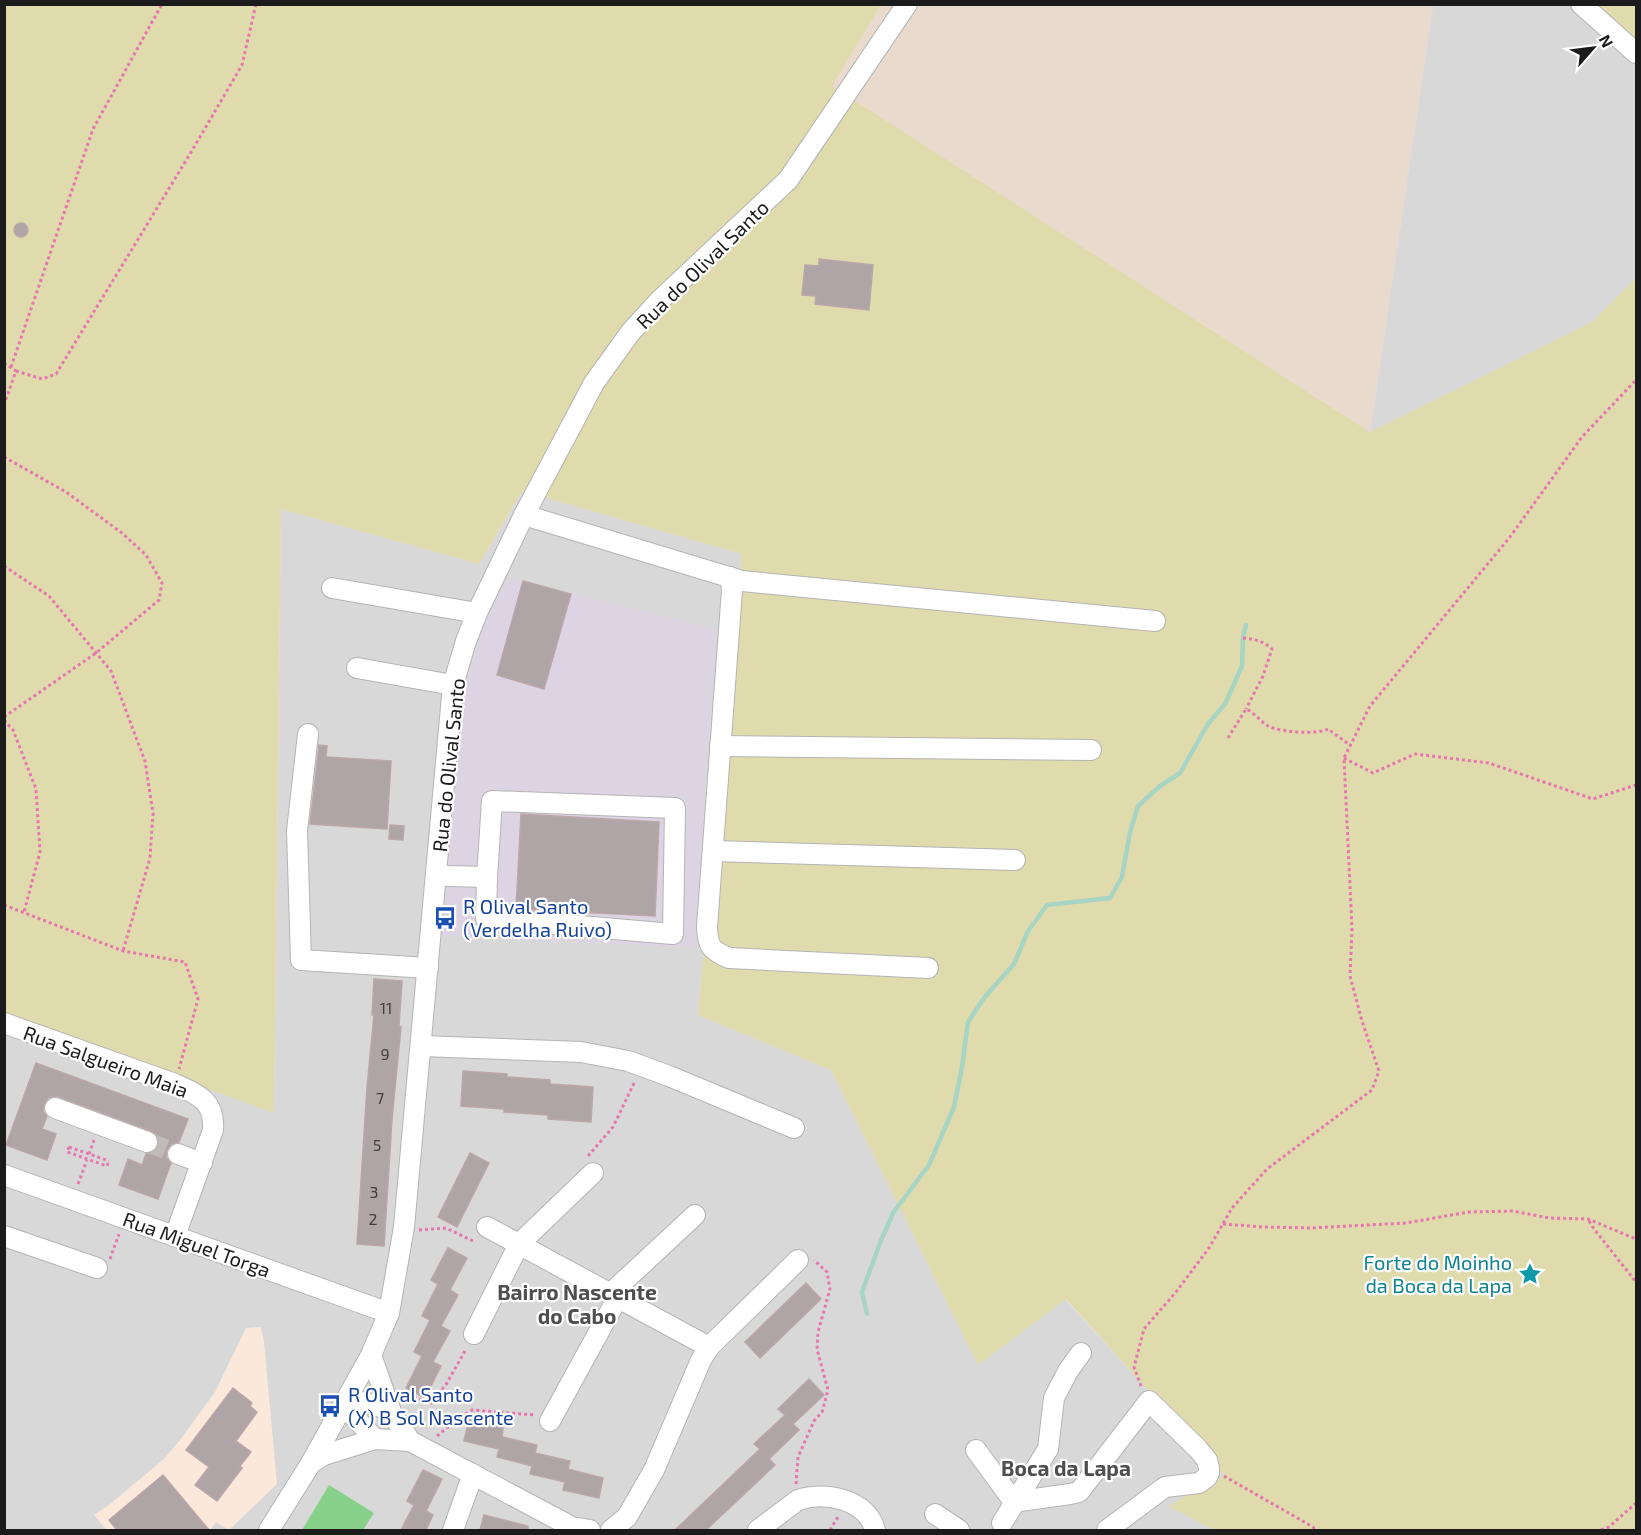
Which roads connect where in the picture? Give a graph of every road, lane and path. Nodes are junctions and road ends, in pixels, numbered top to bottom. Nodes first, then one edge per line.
1 (162, 4) edge
2 (256, 4) edge
3 (907, 4) edge
4 (1581, 4) edge
5 (1636, 53) edge
6 (4, 363) edge
7 (11, 367) junction
8 (16, 371) junction
9 (1636, 380) edge
10 (4, 405) edge
11 (4, 458) edge
12 (525, 515) junction
13 (4, 566) edge
14 (730, 577) junction
15 (332, 588) dead end
16 (477, 613) junction
17 (1155, 621) dead end
18 (1243, 638) dead end
19 (96, 653) junction
20 (357, 668) dead end
21 (453, 685) junction
22 (1246, 709) junction
23 (4, 719) edge
24 (308, 734) dead end
25 (1228, 738) dead end
26 (1350, 745) junction
27 (720, 746) junction
28 (1091, 750) dead end
29 (1344, 758) junction
30 (1636, 785) edge
31 (713, 851) junction
32 (1015, 860) dead end
33 (437, 874) junction
34 (487, 877) junction
35 (4, 905) edge
36 (24, 912) junction
37 (123, 951) junction
38 (428, 968) junction
39 (928, 968) dead end
40 (4, 1023) edge
41 (421, 1046) junction
42 (642, 1066) junction
43 (175, 1084) junction
44 (55, 1108) dead end
45 (794, 1128) dead end
46 (147, 1142) tunnel mouth
47 (93, 1144) dead end
48 (89, 1154) junction
49 (178, 1154) tunnel mouth
50 (88, 1159) junction
51 (202, 1163) junction
52 (593, 1173) joint
53 (82, 1174) dead end
54 (4, 1175) edge
55 (695, 1215) dead end
56 (124, 1218) junction
57 (1588, 1219) junction
58 (1223, 1224) junction
59 (487, 1227) joint
60 (403, 1232) junction
61 (4, 1236) edge
62 (175, 1236) junction
63 (1636, 1239) edge
64 (519, 1244) junction
65 (798, 1260) joint
66 (97, 1268) joint
67 (1636, 1282) edge
68 (614, 1296) junction
69 (389, 1313) junction
70 (474, 1334) joint
71 (709, 1347) junction
72 (1081, 1353) dead end
73 (371, 1355) junction
74 (1149, 1401) junction
75 (346, 1402) junction
76 (391, 1412) junction
77 (550, 1421) joint
78 (375, 1439) junction
79 (418, 1445) junction
80 (976, 1450) dead end
81 (310, 1463) junction
82 (1209, 1468) junction
83 (473, 1474) junction
84 (798, 1500) junction
85 (1014, 1503) junction
86 (1636, 1503) edge
87 (935, 1514) dead end
88 (1004, 1528) edge
89 (268, 1530) edge
90 (453, 1530) edge
91 (590, 1530) edge
92 (611, 1530) edge
93 (758, 1530) edge
94 (875, 1530) edge
95 (959, 1530) edge
96 (1107, 1530) edge
97 (1315, 1530) edge
98 (1601, 1530) edge

1 - 7 path
2 - 8 path
3 - 12 street, Rua do Olival Santo
4 - 5 street
6 - 7 path
7 - 8 path
8 - 10 path
9 - 26 path
11 - 19 path
12 - 14 street
12 - 16 street, Rua do Olival Santo
13 - 19 path
14 - 17 street
14 - 27 street
15 - 16 street
16 - 21 street, Rua do Olival Santo
18 - 22 path
19 - 23 path
19 - 37 path
20 - 21 street
21 - 33 street, Rua do Olival Santo
22 - 25 path
22 - 26 path
23 - 36 path
24 - 38 street
26 - 29 path
27 - 28 street
27 - 31 street
29 - 30 path
29 - 58 path
31 - 32 street
31 - 39 street
33 - 34 street
33 - 38 street, Rua do Olival Santo
34 - 34 street
35 - 36 path
36 - 37 path
37 - 43 path
38 - 41 street, Rua do Olival Santo
40 - 43 street, Rua Salgueiro Maia
41 - 42 street
41 - 60 street, Rua do Olival Santo
42 - 45 street
42 - 52 path
43 - 51 street, Rua Salgueiro Maia
44 - 46 street
47 - 48 path
48 - 50 path
48 - 50 path
49 - 51 street
50 - 53 path
51 - 62 street, Rua Salgueiro Maia
52 - 64 street
54 - 56 street, Rua Miguel Torga
55 - 68 street
56 - 62 street, Rua Miguel Torga
56 - 66 path
57 - 58 path
57 - 63 path
57 - 67 path
58 - 74 path
59 - 60 path
59 - 64 street
60 - 69 street, Rua do Olival Santo
61 - 66 street
62 - 69 street, Rua Miguel Torga
64 - 68 street
64 - 70 street
65 - 71 street
65 - 84 path
68 - 71 street
68 - 77 street
69 - 73 street, Rua do Olival Santo
70 - 76 path
71 - 92 street
72 - 85 street
73 - 75 street, Rua do Olival Santo
73 - 76 street
74 - 82 street
74 - 85 street
75 - 76 street
75 - 78 street
75 - 81 street, Rua do Olival Santo
76 - 79 street
77 - 79 path
78 - 79 street
78 - 81 street
79 - 83 street
80 - 85 street
81 - 89 street, Rua do Olival Santo
82 - 96 street
82 - 97 path
83 - 90 street
83 - 91 street
84 - 93 street
84 - 94 street
85 - 88 street
86 - 98 path
87 - 95 street

